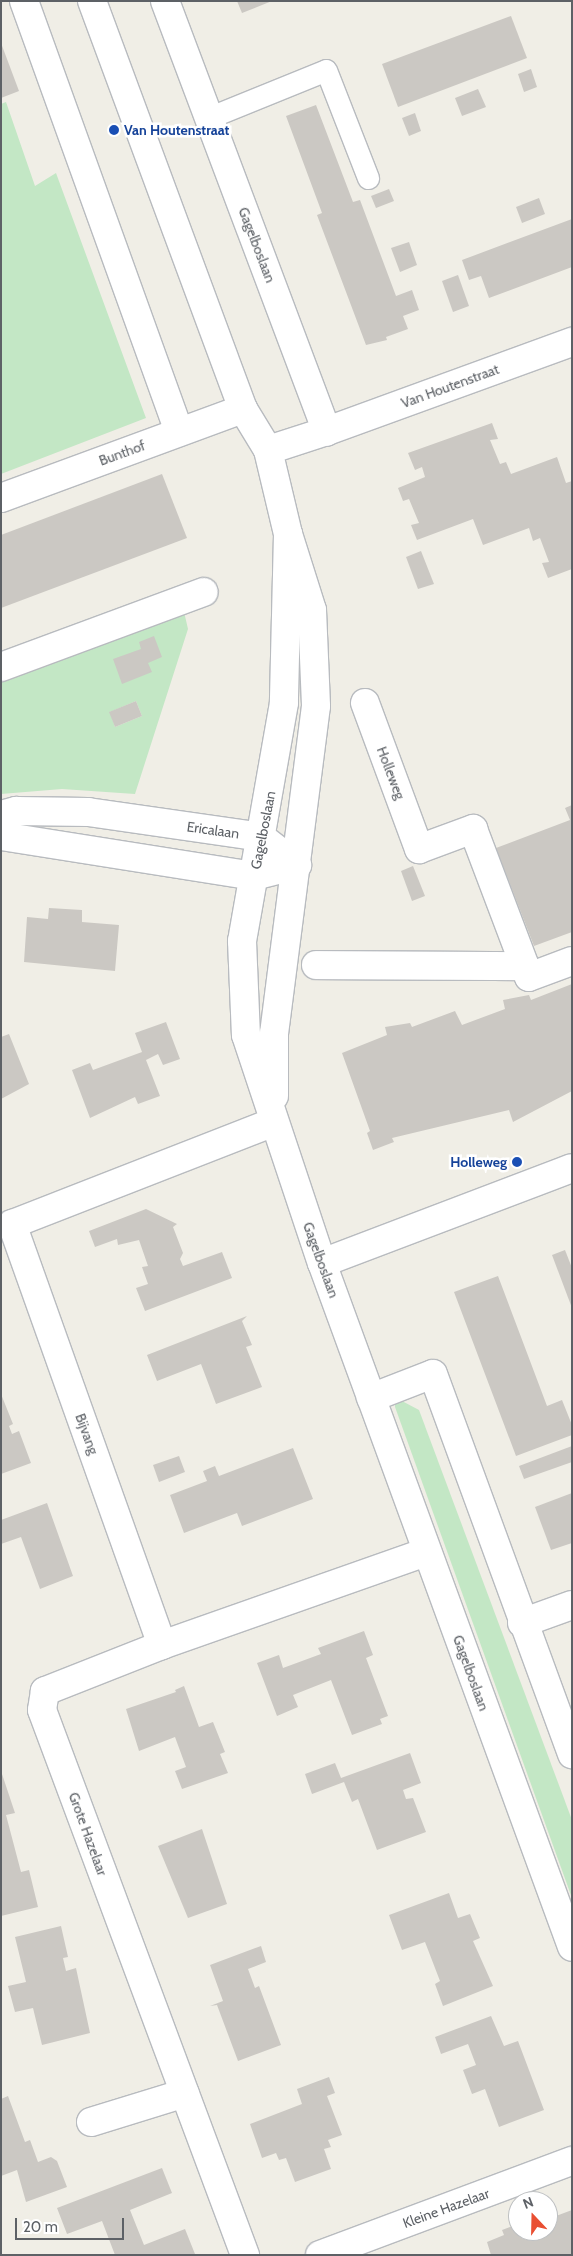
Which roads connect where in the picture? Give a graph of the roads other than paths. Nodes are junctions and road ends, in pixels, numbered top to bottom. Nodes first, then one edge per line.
1 (24, 1) edge
2 (92, 1) edge
3 (165, 1) edge
4 (208, 118) junction
5 (368, 178) dead end
6 (572, 342) edge
7 (243, 409) junction
8 (327, 431) junction
9 (179, 432) junction
10 (268, 450) junction
11 (1, 498) edge
12 (288, 534) junction
13 (204, 592) dead end
14 (1, 667) edge
15 (365, 703) dead end
16 (1, 815) edge
17 (1, 836) edge
18 (261, 836) junction
19 (297, 865) junction
20 (254, 876) junction
21 (572, 961) edge
22 (316, 965) dead end
23 (525, 966) junction
24 (274, 1122) junction
25 (572, 1168) edge
26 (322, 1263) junction
27 (371, 1398) junction
28 (426, 1552) junction
29 (572, 1605) edge
30 (522, 1623) junction
31 (162, 1645) junction
32 (572, 1754) edge
33 (572, 1947) edge
34 (185, 2093) junction
35 (91, 2122) dead end
36 (572, 2161) edge
37 (245, 2255) edge
38 (320, 2255) edge

1 - 9 street
2 - 7 street, Gagelboslaan
3 - 4 street, Gagelboslaan
4 - 5 lane
4 - 8 street, Gagelboslaan
6 - 8 street, Van Houtenstraat
7 - 9 street, Bunthof
7 - 10 street, Gagelboslaan
8 - 10 street
9 - 11 street, Bunthof
10 - 12 street, Gagelboslaan
12 - 18 street, Gagelboslaan
12 - 19 street, Gagelboslaan
13 - 14 street
15 - 23 street, Holleweg
16 - 18 street, Ericalaan
17 - 20 street
18 - 19 street
18 - 20 street, Gagelboslaan
19 - 20 street
19 - 24 street, Gagelboslaan
20 - 24 street, Gagelboslaan
21 - 23 street
22 - 23 street
24 - 26 street, Gagelboslaan
24 - 31 street, Bijvang
25 - 26 street
26 - 27 street, Gagelboslaan
27 - 28 street, Gagelboslaan
27 - 30 street
28 - 31 street
28 - 33 street, Gagelboslaan
29 - 30 street
30 - 32 street
31 - 34 street, Grote Hazelaar
34 - 35 street
34 - 37 street, Grote Hazelaar
36 - 38 street, Kleine Hazelaar

